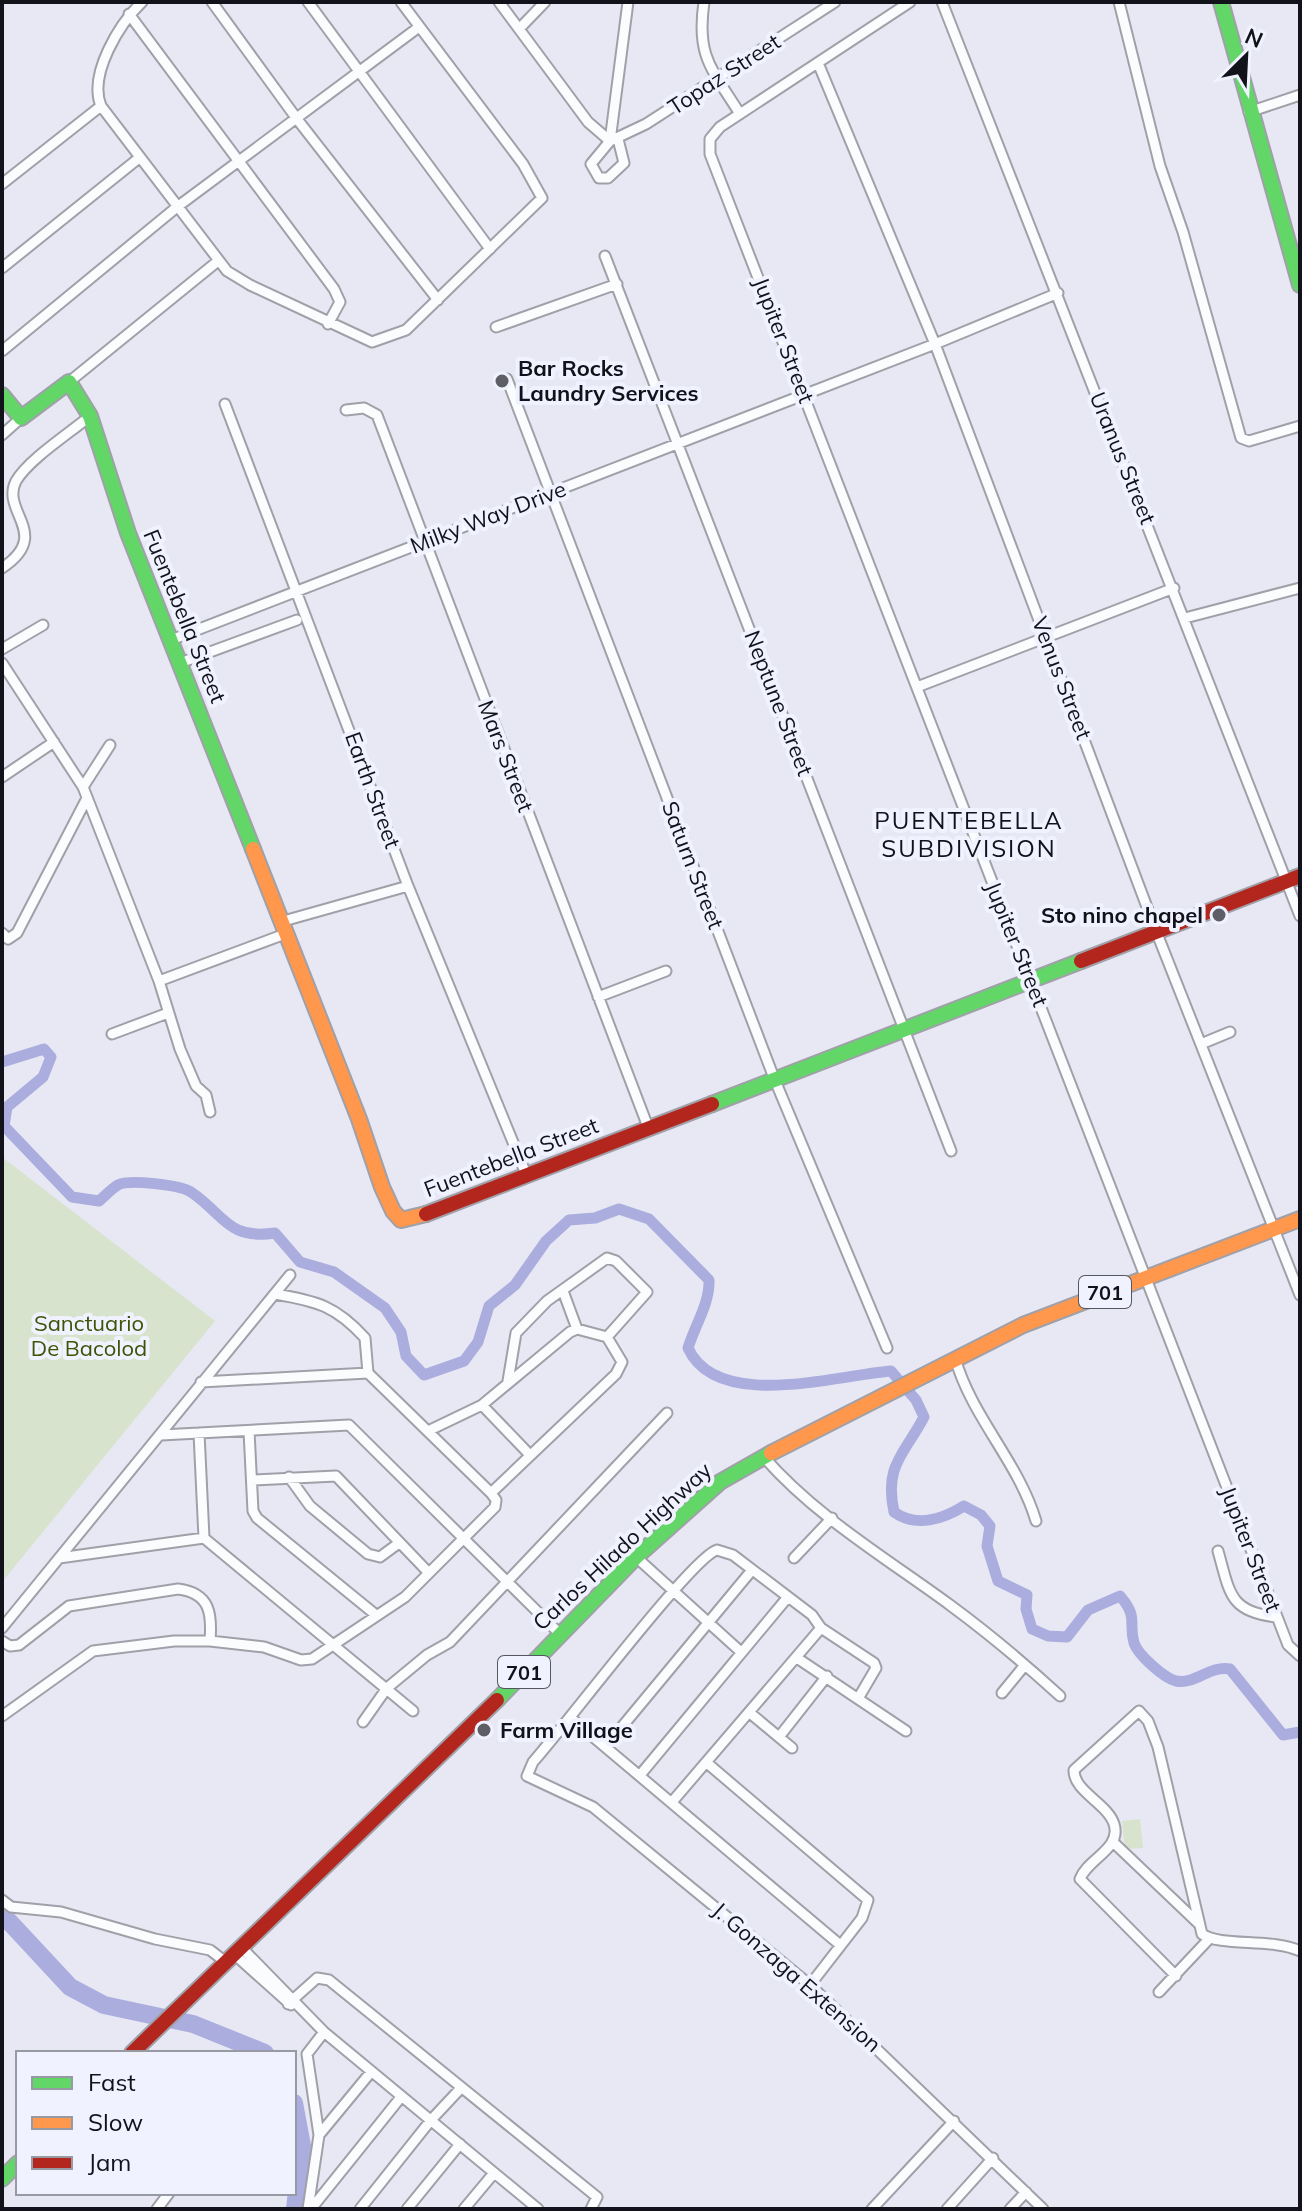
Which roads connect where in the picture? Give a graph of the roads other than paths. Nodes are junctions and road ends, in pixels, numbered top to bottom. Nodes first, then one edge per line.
1 (142, 2) edge
2 (212, 2) edge
3 (308, 2) edge
4 (401, 2) edge
5 (499, 2) edge
6 (545, 2) edge
7 (628, 2) edge
8 (704, 2) edge
9 (835, 2) edge
10 (910, 2) edge
11 (942, 2) edge
12 (1119, 2) edge
13 (1221, 2) edge
14 (129, 14) junction
15 (419, 27) junction
16 (519, 29) junction
17 (818, 63) junction
18 (360, 73) junction
19 (718, 79) junction
20 (1300, 95) edge
21 (101, 106) junction
22 (1249, 112) junction
23 (740, 114) junction
24 (297, 119) junction
25 (614, 140) junction
26 (139, 158) junction
27 (238, 162) junction
28 (2, 184) edge
29 (177, 207) junction
30 (490, 249) junction
31 (605, 256) dead end
32 (218, 261) junction
33 (2, 268) edge
34 (617, 284) junction
35 (1300, 285) edge
36 (1058, 293) junction
37 (438, 300) junction
38 (328, 324) junction
39 (496, 327) dead end
40 (935, 344) junction
41 (2, 351) edge
42 (507, 379) dead end
43 (69, 382) junction
44 (805, 393) junction
45 (2, 395) edge
46 (225, 404) dead end
47 (346, 410) dead end
48 (90, 416) junction
49 (21, 418) junction
50 (1300, 426) edge
51 (2, 435) edge
52 (679, 444) junction
53 (551, 493) junction
54 (425, 540) junction
55 (2, 568) edge
56 (1174, 588) junction
57 (1300, 588) edge
58 (299, 590) junction
59 (1185, 618) junction
60 (297, 620) dead end
61 (43, 625) dead end
62 (1046, 636) junction
63 (171, 640) junction
64 (2, 649) edge
65 (2, 663) edge
66 (180, 663) junction
67 (917, 687) junction
68 (54, 742) junction
69 (110, 745) dead end
70 (2, 777) edge
71 (83, 787) junction
72 (87, 798) junction
73 (1293, 879) edge
74 (408, 886) junction
75 (1300, 916) edge
76 (282, 928) junction
77 (1156, 931) junction
78 (2, 933) edge
79 (666, 971) dead end
80 (1031, 979) junction
81 (159, 981) junction
82 (598, 997) junction
83 (168, 1013) junction
84 (905, 1032) junction
85 (1230, 1032) dead end
86 (112, 1034) dead end
87 (1201, 1044) junction
88 (774, 1078) junction
89 (210, 1112) dead end
90 (648, 1127) junction
91 (951, 1151) dead end
92 (526, 1174) junction
93 (1300, 1219) edge
94 (1275, 1229) junction
95 (290, 1275) dead end
96 (1144, 1277) junction
97 (563, 1291) junction
98 (275, 1294) junction
99 (1300, 1295) edge
100 (577, 1329) junction
101 (607, 1337) junction
102 (887, 1348) dead end
103 (955, 1358) junction
104 (368, 1373) junction
105 (508, 1381) junction
106 (201, 1382) junction
107 (482, 1405) junction
108 (667, 1413) dead end
109 (430, 1430) junction
110 (249, 1431) junction
111 (199, 1433) junction
112 (161, 1435) junction
113 (530, 1455) junction
114 (763, 1456) junction
115 (289, 1477) junction
116 (252, 1480) junction
117 (491, 1493) junction
118 (832, 1518) junction
119 (1036, 1521) dead end
120 (204, 1538) junction
121 (462, 1538) junction
122 (399, 1543) junction
123 (1218, 1551) dead end
124 (636, 1557) junction
125 (59, 1558) junction
126 (794, 1558) dead end
127 (752, 1570) junction
128 (428, 1572) junction
129 (506, 1583) junction
130 (672, 1592) junction
131 (787, 1598) junction
132 (376, 1615) junction
133 (1277, 1617) junction
134 (707, 1624) junction
135 (2, 1628) edge
136 (821, 1628) junction
137 (559, 1633) junction
138 (2, 1641) edge
139 (210, 1641) junction
140 (333, 1645) junction
141 (741, 1652) junction
142 (1300, 1656) edge
143 (797, 1658) junction
144 (1025, 1665) junction
145 (827, 1676) junction
146 (387, 1688) junction
147 (1002, 1693) dead end
148 (1060, 1696) dead end
149 (859, 1697) junction
150 (413, 1711) dead end
151 (4, 1712) edge
152 (750, 1713) junction
153 (572, 1719) junction
154 (363, 1722) dead end
155 (906, 1731) dead end
156 (779, 1737) junction
157 (606, 1746) junction
158 (792, 1748) dead end
159 (707, 1763) junction
160 (640, 1775) junction
161 (672, 1802) junction
162 (1113, 1842) junction
163 (2, 1900) edge
164 (1198, 1923) junction
165 (1209, 1939) junction
166 (839, 1944) junction
167 (1300, 1951) edge
168 (234, 1955) junction
169 (1176, 1976) junction
170 (810, 1985) junction
171 (1159, 1992) dead end
172 (293, 2003) junction
173 (324, 2032) junction
174 (137, 2048) edge
175 (371, 2072) junction
176 (461, 2088) junction
177 (401, 2097) junction
178 (431, 2120) junction
179 (954, 2121) junction
180 (319, 2135) junction
181 (460, 2144) junction
182 (993, 2158) junction
183 (494, 2173) junction
184 (1026, 2192) junction
185 (526, 2199) junction
186 (309, 2209) edge
187 (360, 2209) edge
188 (407, 2209) edge
189 (464, 2209) edge
190 (517, 2209) edge
191 (538, 2209) edge
192 (591, 2209) edge
193 (872, 2209) edge
194 (947, 2209) edge
195 (1010, 2209) edge
196 (1043, 2209) edge

1 - 14 street
2 - 24 street
3 - 18 street
4 - 15 street
5 - 16 street
6 - 16 street
7 - 25 street
8 - 19 street
9 - 19 street, Topaz Street
10 - 17 street
11 - 36 street, Uranus Street
12 - 50 street
13 - 22 street
14 - 21 street
14 - 27 street
15 - 18 street
15 - 30 street
16 - 25 street
17 - 23 street
17 - 40 street, Venus Street
18 - 24 street
18 - 30 street
19 - 23 street
19 - 25 street, Topaz Street
20 - 22 street
21 - 26 street
21 - 28 street
22 - 35 street
23 - 44 street, Jupiter Street
24 - 27 street
24 - 37 street
26 - 29 street
26 - 33 street
27 - 29 street
27 - 38 street
29 - 32 street
29 - 41 street
30 - 37 street
31 - 34 street, Neptune Street
32 - 38 street
32 - 43 street
34 - 39 street
34 - 52 street, Neptune Street
36 - 40 street, Milky Way Drive
36 - 56 street, Uranus Street
37 - 38 street
40 - 44 street, Milky Way Drive
40 - 62 street, Venus Street
42 - 53 street, Saturn Street
43 - 48 street, Fuentebella Street
43 - 49 street
44 - 52 street, Milky Way Drive
44 - 67 street, Jupiter Street
45 - 49 street
46 - 58 street, Earth Street
47 - 54 street, Mars Street
48 - 55 street
48 - 63 street, Fuentebella Street
49 - 51 street
52 - 53 street, Milky Way Drive
52 - 84 street, Neptune Street
53 - 54 street, Milky Way Drive
53 - 88 street, Saturn Street
54 - 58 street, Milky Way Drive
54 - 82 street, Mars Street
56 - 59 street, Uranus Street
56 - 62 street
57 - 59 street
58 - 63 street, Milky Way Drive
58 - 74 street, Earth Street
59 - 73 street, Uranus Street
60 - 66 street
61 - 64 street
62 - 67 street
62 - 77 street, Venus Street
63 - 66 street, Fuentebella Street
65 - 68 street
66 - 76 street, Fuentebella Street
67 - 80 street, Jupiter Street
68 - 70 street
68 - 71 street
69 - 71 street
71 - 72 street
72 - 78 street
72 - 81 street
73 - 75 street, Uranus Street
73 - 77 street, Fuentebella Street
74 - 76 street
74 - 92 street, Earth Street
76 - 81 street
76 - 92 street, Fuentebella Street
77 - 80 street, Fuentebella Street
77 - 87 street, Venus Street
79 - 82 street
80 - 84 street, Fuentebella Street
80 - 96 street, Jupiter Street
81 - 83 street
82 - 90 street, Mars Street
83 - 86 street
83 - 89 street
84 - 88 street, Fuentebella Street
84 - 91 street, Neptune Street
85 - 87 street
87 - 94 street, Venus Street
88 - 90 street, Fuentebella Street
88 - 102 street, Saturn Street
90 - 92 street, Fuentebella Street
93 - 94 street, Carlos Hilado Highway / 701
94 - 96 street, Carlos Hilado Highway / 701
94 - 99 street, Venus Street
95 - 98 street
96 - 103 street, Carlos Hilado Highway / 701
96 - 133 street, Jupiter Street
97 - 100 street
97 - 101 street
97 - 105 street
98 - 104 street
98 - 106 street
100 - 101 street
100 - 105 street
101 - 113 street
103 - 114 street, Carlos Hilado Highway / 701
103 - 119 street
104 - 106 street
104 - 109 street
105 - 107 street
106 - 112 street
107 - 109 street
107 - 113 street
108 - 129 street
109 - 117 street
110 - 111 street
110 - 116 street
110 - 121 street
111 - 112 street
111 - 120 street
112 - 125 street
113 - 117 street
114 - 118 street
114 - 124 street, Carlos Hilado Highway / 701
115 - 116 street
115 - 122 street
115 - 122 street
116 - 132 street
117 - 121 street
118 - 126 street
118 - 144 street
120 - 125 street
120 - 140 street
121 - 128 street
121 - 129 street
122 - 128 street
123 - 133 street
124 - 130 street
124 - 137 street, Carlos Hilado Highway / 701
125 - 135 street
127 - 130 street
127 - 131 street
127 - 134 street
128 - 132 street
129 - 137 street
129 - 146 street
130 - 134 street
130 - 153 street
131 - 136 street
131 - 141 street
132 - 140 street
133 - 142 street, Jupiter Street
134 - 141 street
134 - 157 street
136 - 143 street
136 - 149 street
137 - 168 street, Carlos Hilado Highway / 701
138 - 139 street
139 - 140 street
139 - 151 street
140 - 146 street
141 - 160 street
143 - 145 street
143 - 152 street
144 - 147 street
144 - 148 street
145 - 149 street
145 - 156 street
146 - 150 street
146 - 154 street
149 - 155 street
152 - 156 street
152 - 159 street
153 - 157 street
153 - 170 street, J. Gonzaga Extension
156 - 158 street
157 - 160 street
159 - 161 street
159 - 166 street
160 - 161 street
161 - 166 street
162 - 164 street
162 - 164 street
162 - 169 street
163 - 168 street
164 - 165 street
165 - 167 street
165 - 169 street
166 - 170 street
168 - 172 street
168 - 174 street, Carlos Hilado Highway / 701
169 - 171 street
170 - 179 street, J. Gonzaga Extension
172 - 173 street
172 - 176 street
173 - 175 street
173 - 180 street
175 - 177 street
175 - 180 street
176 - 178 street
176 - 192 street
177 - 178 street
177 - 186 street
178 - 181 street
178 - 187 street
179 - 182 street, J. Gonzaga Extension
179 - 193 street
180 - 186 street
181 - 183 street
181 - 188 street
182 - 184 street, J. Gonzaga Extension
182 - 194 street
183 - 185 street
183 - 189 street
184 - 195 street
184 - 196 street, J. Gonzaga Extension
185 - 190 street
185 - 191 street

